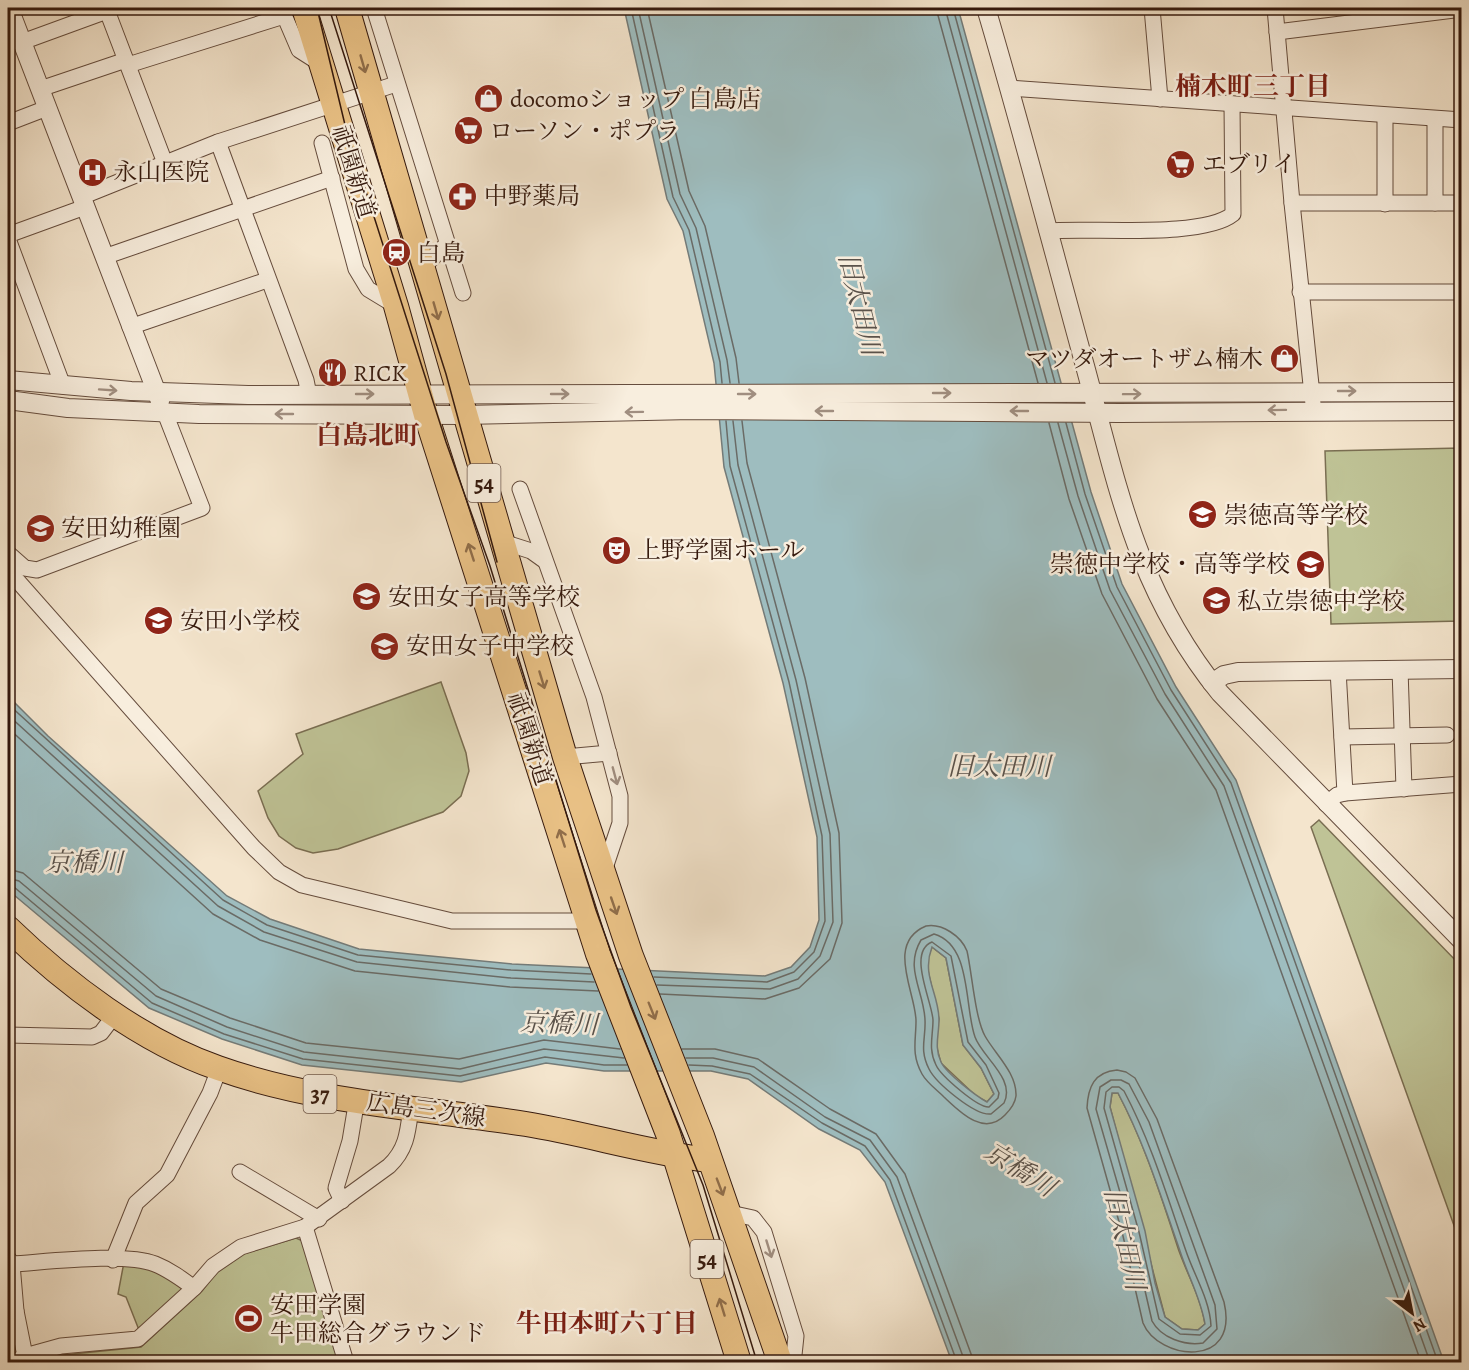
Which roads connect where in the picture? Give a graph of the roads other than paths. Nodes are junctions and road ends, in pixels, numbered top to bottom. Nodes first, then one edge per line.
1 (9, 8) edge
2 (347, 8) edge
3 (374, 8) edge
4 (986, 8) edge
5 (1152, 8) edge
6 (1275, 8) edge
7 (107, 9) edge
8 (1461, 9) edge
9 (290, 10) edge
10 (1277, 32) junction
11 (15, 33) edge
12 (127, 62) junction
13 (396, 84) junction
14 (1009, 88) junction
15 (40, 89) junction
16 (371, 92) junction
17 (1160, 99) junction
18 (1232, 104) junction
19 (333, 105) junction
20 (47, 108) junction
21 (1284, 110) junction
22 (1385, 116) junction
23 (1435, 119) junction
24 (1461, 120) edge
25 (8, 123) edge
26 (218, 142) junction
27 (322, 142) dead end
28 (165, 163) junction
29 (332, 178) junction
30 (83, 202) junction
31 (1292, 203) junction
32 (1435, 203) junction
33 (1461, 203) edge
34 (1385, 204) junction
35 (242, 209) junction
36 (1047, 231) junction
37 (8, 235) edge
38 (8, 239) edge
39 (447, 244) junction
40 (104, 257) junction
41 (423, 267) junction
42 (267, 280) junction
43 (1300, 292) junction
44 (1461, 292) edge
45 (463, 293) dead end
46 (396, 306) junction
47 (130, 327) junction
48 (8, 380) edge
49 (63, 386) junction
50 (1312, 391) junction
51 (156, 392) junction
52 (1461, 392) edge
53 (1092, 393) junction
54 (309, 395) junction
55 (8, 400) edge
56 (1075, 402) junction
57 (424, 404) junction
58 (461, 405) junction
59 (1313, 410) junction
60 (1461, 411) edge
61 (1097, 412) junction
62 (165, 413) junction
63 (520, 489) dead end
64 (500, 541) junction
65 (8, 553) edge
66 (545, 561) junction
67 (8, 570) edge
68 (1400, 669) junction
69 (1461, 669) edge
70 (1338, 670) junction
71 (1212, 682) junction
72 (1447, 735) dead end
73 (1342, 737) junction
74 (1401, 737) junction
75 (609, 753) junction
76 (565, 757) junction
77 (1461, 784) edge
78 (1404, 789) junction
79 (1345, 794) junction
80 (1326, 804) junction
81 (603, 874) junction
82 (589, 921) junction
83 (8, 928) edge
84 (1461, 941) edge
85 (114, 1016) junction
86 (8, 1035) edge
87 (219, 1069) junction
88 (357, 1099) junction
89 (411, 1107) junction
90 (675, 1156) junction
91 (709, 1160) junction
92 (240, 1172) dead end
93 (342, 1201) junction
94 (730, 1213) junction
95 (319, 1219) junction
96 (305, 1227) junction
97 (113, 1260) junction
98 (10, 1261) edge
99 (194, 1288) junction
100 (12, 1312) edge
101 (20, 1359) edge
102 (346, 1362) edge
103 (739, 1362) edge
104 (780, 1362) edge
105 (789, 1362) edge

1 - 11 street
2 -> 16 main road, 祇園新道 / 54
3 - 13 street
4 - 14 street
5 - 17 street
6 - 10 street
7 - 11 street
7 - 12 street
8 - 10 street
9 - 12 street
9 - 19 main road, 祇園新道 / 54
10 - 21 street
11 - 15 street
12 - 15 street
12 - 28 street
13 - 16 street
13 - 39 street
14 - 17 street
14 - 36 street
15 - 20 street
16 - 19 street
16 - 41 main road, 祇園新道 / 54
17 - 18 street
18 - 21 street
18 - 36 street
19 - 26 street
19 - 46 main road, 祇園新道 / 54
20 - 25 street
20 - 30 street
21 - 22 street
21 - 31 street
22 - 23 street
22 - 34 street
23 - 24 street
23 - 32 street
26 - 28 street
26 - 35 street
27 - 29 street
28 - 30 street
29 - 35 street
29 - 46 street
30 - 37 street
30 - 40 street
31 - 34 street
31 - 43 street
32 - 33 street
32 - 34 street
35 - 40 street
35 - 42 street
36 - 53 street
38 - 49 street
39 - 41 street
39 - 45 street
40 - 47 street
41 -> 58 main road, 祇園新道 / 54
42 - 47 street
42 - 54 street
43 - 44 street
43 - 50 street
46 - 57 main road, 祇園新道 / 54
47 - 51 street
48 - 49 street
49 -> 51 street
50 -> 52 street
53 -> 50 street
50 - 59 street
51 - 54 street
51 - 62 street
53 - 56 street
53 - 61 street
54 -> 57 street
55 - 62 street
56 - 58 street
56 - 61 street
57 - 58 street
57 -> 62 street
82 -> 57 main road, 祇園新道 / 54
58 - 64 main road, 祇園新道 / 54
59 - 60 street
59 -> 61 street
61 - 71 street
62 - 65 street
63 - 66 street
64 - 66 street
64 -> 76 main road, 祇園新道 / 54
66 - 75 street
67 - 82 street
68 - 69 street
68 - 70 street
68 - 74 street
70 - 71 street
70 - 73 street
71 - 80 street
72 - 74 street
73 - 74 street
73 - 79 street
74 - 78 street
75 - 76 street
75 -> 81 street
76 - 81 main road, 祇園新道 / 54
77 - 78 street
78 - 79 street
79 - 80 street
80 - 84 street
81 -> 91 main road, 祇園新道 / 54
82 - 90 main road, 祇園新道 / 54
83 - 85 main road, 広島三次線 / 37
85 - 86 street
85 - 87 main road, 広島三次線 / 37
87 - 88 main road, 広島三次線 / 37
87 - 97 street
88 - 89 main road, 広島三次線 / 37
88 - 93 street
89 - 90 main road, 広島三次線 / 37
89 - 93 street
90 - 91 main road, 広島三次線 / 37
103 -> 90 main road, 祇園新道 / 54
91 -> 94 main road, 祇園新道 / 54
92 - 95 street
93 - 95 street
94 - 104 main road, 祇園新道 / 54
94 -> 105 street
95 - 96 street
96 - 99 street
96 - 102 street
97 - 98 street
97 - 99 street
98 - 100 street
99 - 101 street
100 - 101 street

